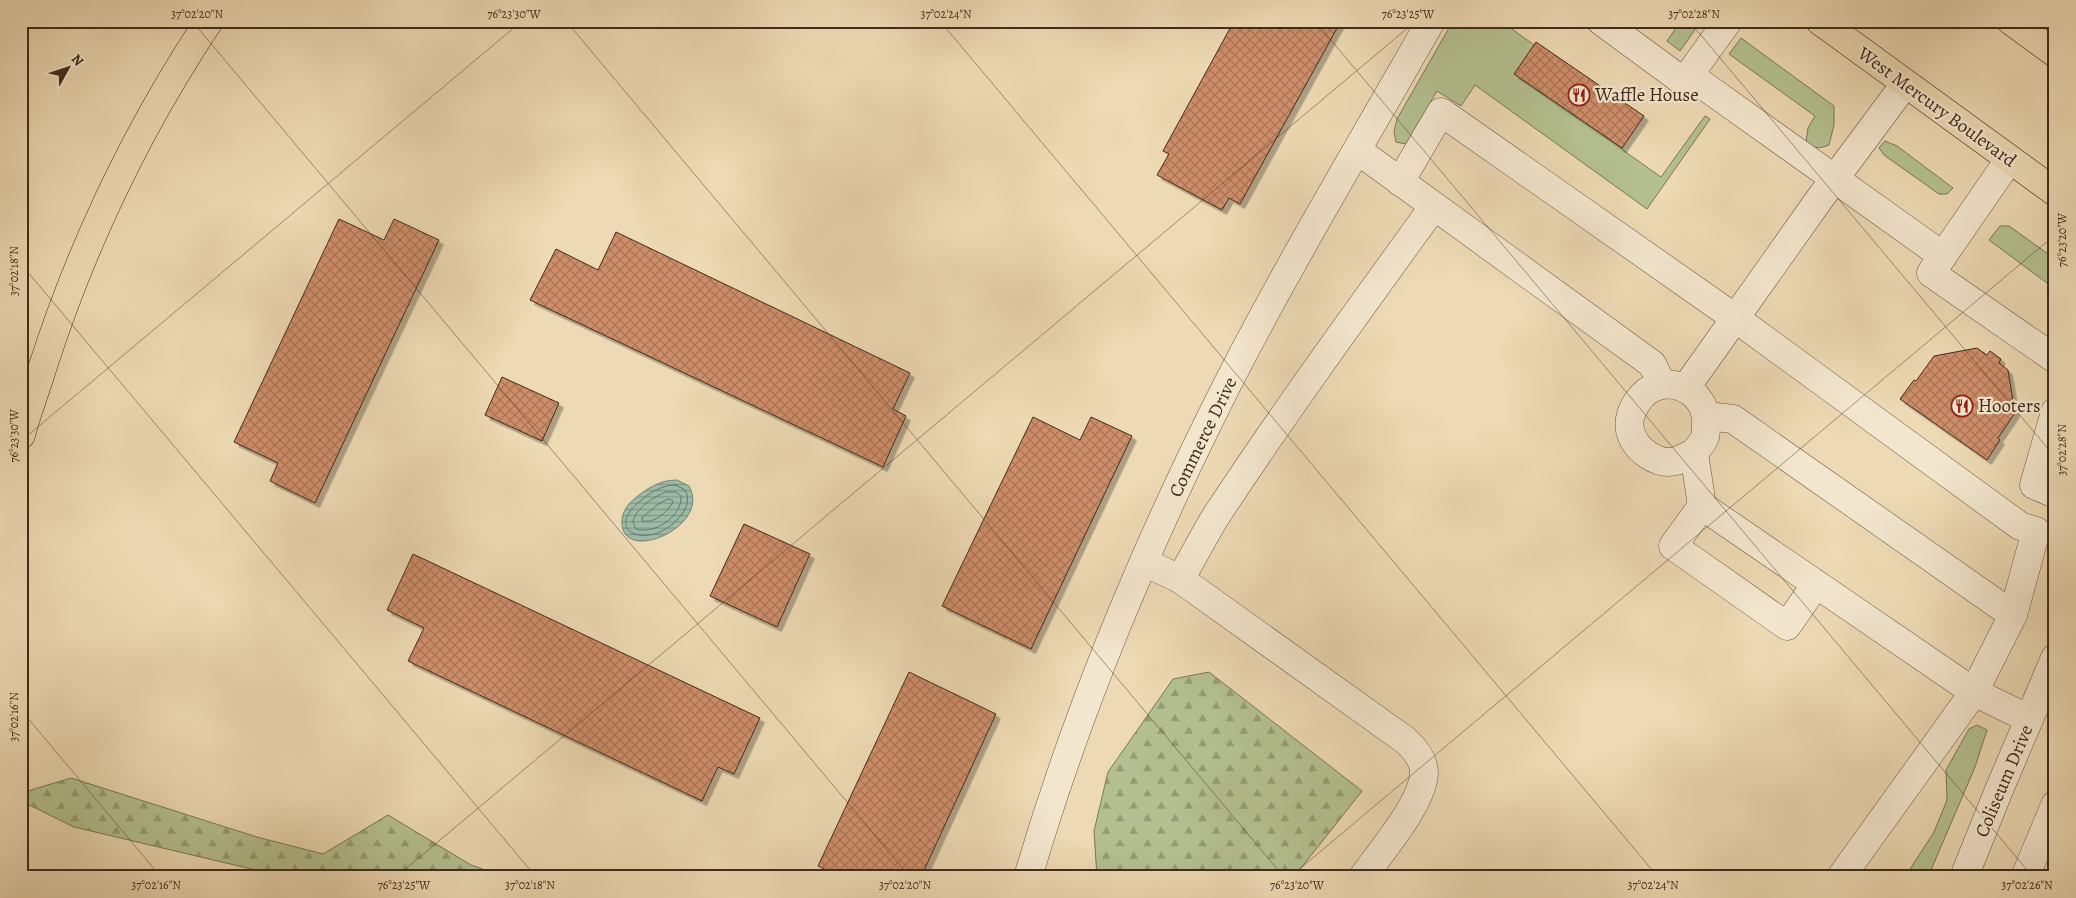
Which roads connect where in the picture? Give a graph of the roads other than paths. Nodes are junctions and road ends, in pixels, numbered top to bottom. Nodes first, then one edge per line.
1 (209, 21) edge
2 (1431, 21) edge
3 (1601, 21) edge
4 (1728, 21) edge
5 (1820, 21) edge
6 (2011, 21) edge
7 (2055, 53) edge
8 (1689, 75) junction
9 (1905, 84) junction
10 (1357, 150) junction
11 (2009, 160) junction
12 (1834, 180) junction
13 (1400, 182) junction
14 (2055, 192) edge
15 (1434, 206) junction
16 (1943, 256) junction
17 (1736, 318) junction
18 (2055, 358) edge
19 (1674, 386) junction
20 (2055, 412) edge
21 (1707, 416) junction
22 (21, 435) edge
23 (1694, 453) junction
24 (2044, 490) edge
25 (1702, 506) junction
26 (2036, 531) junction
27 (1144, 562) junction
28 (1180, 579) junction
29 (1816, 584) junction
30 (2013, 615) junction
31 (2055, 658) edge
32 (1974, 692) junction
33 (2029, 719) junction
34 (2055, 804) edge
35 (1971, 874) edge
36 (1028, 877) edge
37 (1364, 877) edge
38 (1841, 877) edge
39 (2026, 877) edge

1 - 22 main road
2 - 10 street, Commerce Drive
3 - 8 street
4 - 8 street
5 - 9 main road, West Mercury Boulevard
6 - 7 main road
8 - 12 street
9 - 11 main road, West Mercury Boulevard
9 - 12 street
10 - 13 street
10 - 27 street, Commerce Drive
11 - 14 main road, West Mercury Boulevard
11 - 16 street
12 - 16 street
12 - 17 street
13 - 15 street
13 - 17 street
15 - 19 street
15 - 28 street
16 - 18 street
17 - 19 street
17 - 26 street
19 - 21 street
19 - 23 street
20 - 24 street
21 - 23 street
21 - 30 street
23 - 25 street
24 - 26 street
25 - 29 street
25 - 29 street
26 - 30 street
27 - 28 street
27 - 36 street, Commerce Drive
28 - 37 street
29 - 32 street
30 - 32 street
31 - 33 street, Coliseum Drive
32 - 33 street
32 - 38 street
33 - 35 street, Coliseum Drive
34 - 39 street

